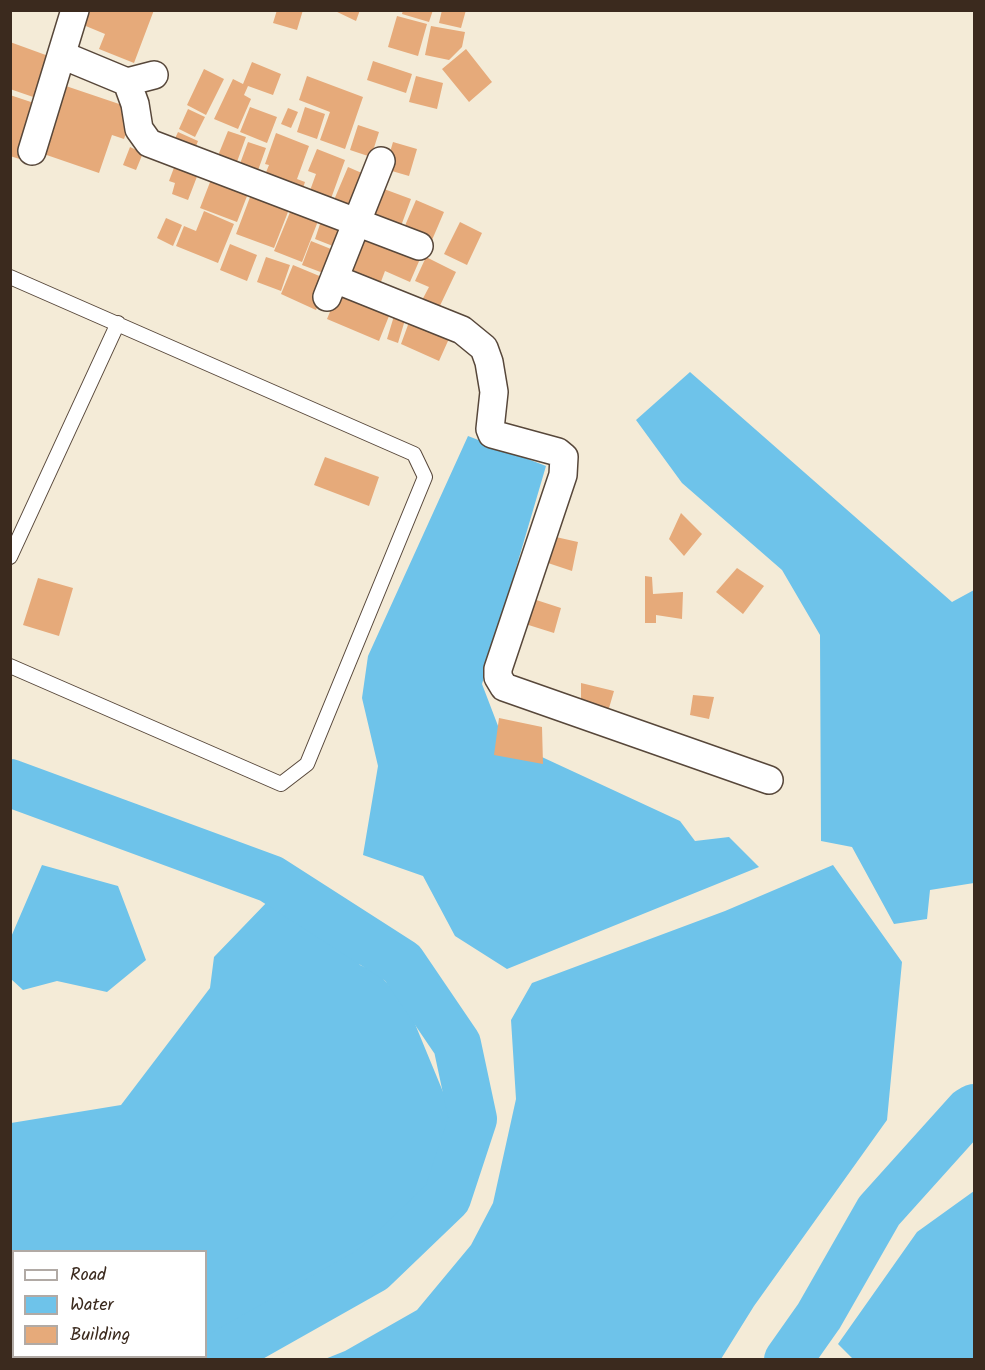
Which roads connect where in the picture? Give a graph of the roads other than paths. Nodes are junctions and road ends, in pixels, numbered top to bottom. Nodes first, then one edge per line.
1 (75, 10) edge
2 (62, 55) junction
3 (154, 75) dead end
4 (127, 82) junction
5 (32, 151) dead end
6 (381, 161) dead end
7 (357, 221) junction
8 (419, 246) dead end
9 (10, 277) edge
10 (118, 323) junction
11 (10, 557) edge
12 (10, 666) edge
13 (769, 780) dead end

1 - 2 street
2 - 4 street
2 - 5 street
3 - 4 street
4 - 7 street
6 - 7 street
7 - 8 street
7 - 13 street
9 - 10 lane
10 - 11 lane
10 - 12 lane

